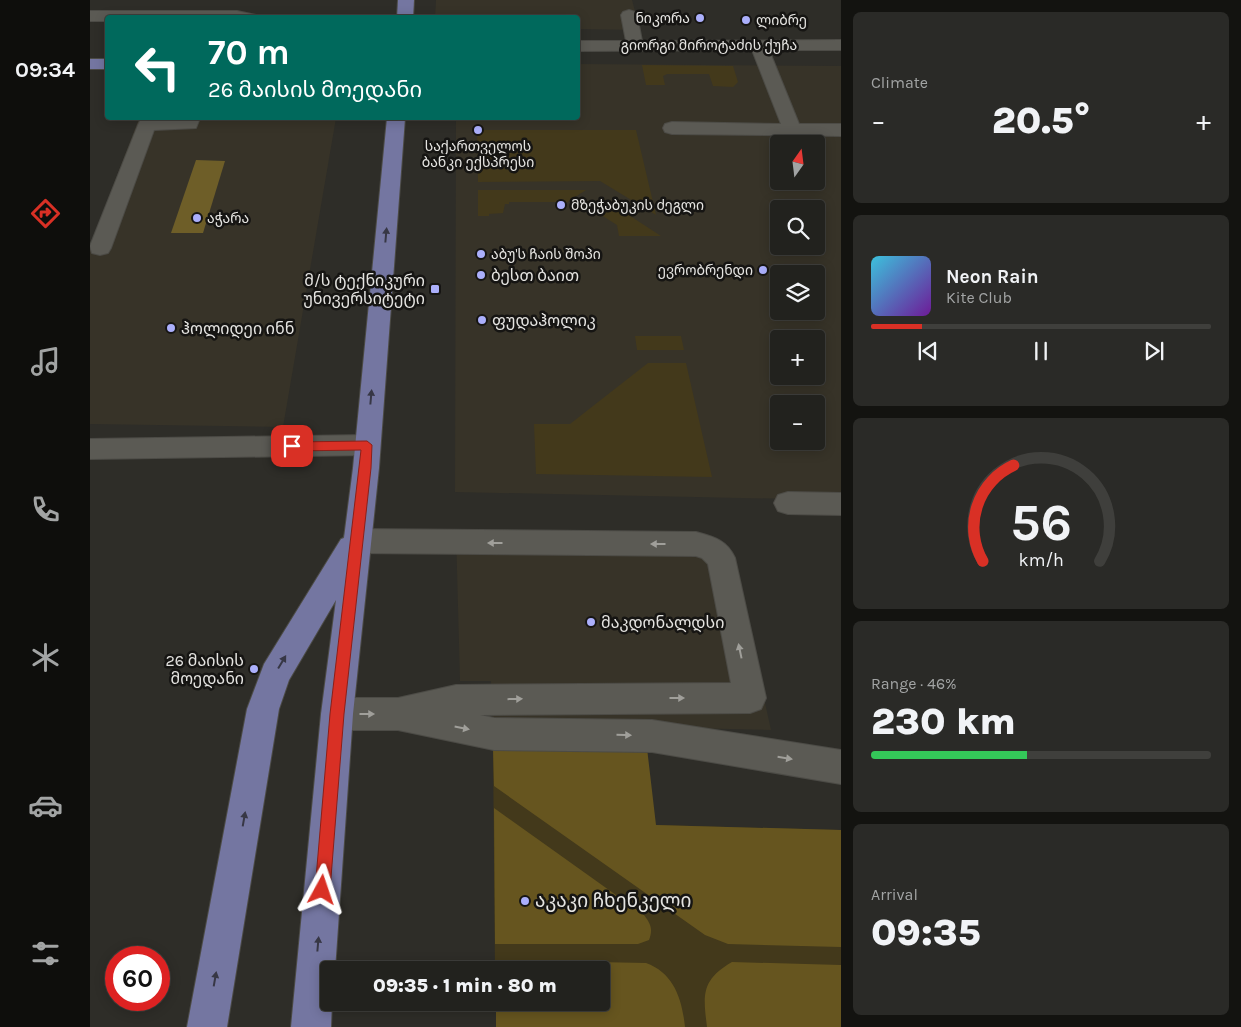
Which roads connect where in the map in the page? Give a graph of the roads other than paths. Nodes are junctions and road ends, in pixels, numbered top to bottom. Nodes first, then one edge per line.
1 (224, 0) edge
2 (406, 0) edge
3 (219, 15) edge
4 (405, 15) edge
5 (629, 15) dead end
6 (90, 16) edge
7 (105, 16) edge
8 (758, 44) junction
9 (635, 45) junction
10 (841, 45) edge
11 (580, 46) edge
12 (90, 64) edge
13 (105, 64) edge
14 (190, 120) edge
15 (396, 120) edge
16 (672, 128) dead end
17 (792, 129) junction
18 (841, 130) edge
19 (100, 248) dead end
20 (367, 445) junction
21 (90, 449) edge
22 (788, 503) dead end
23 (841, 504) edge
24 (356, 540) junction
25 (337, 714) junction
26 (398, 714) junction
27 (841, 767) edge
28 (207, 1027) edge
29 (311, 1027) edge

1 - 3 street
2 - 4 main road
5 - 9 street
6 - 7 street
8 - 9 street, გიორგი მიროტაძის ქუჩა
8 - 10 street, გიორგი მიროტაძის ქუჩა
8 - 17 street
9 - 11 street, გიორგი მიროტაძის ქუჩა
12 - 13 main road
14 - 19 street
20 -> 15 main road
16 - 17 street
17 - 18 street
20 - 21 street
20 - 24 main road
22 - 23 street
24 - 25 main road
26 -> 24 street
28 -> 24 main road
25 -> 26 street
29 -> 25 main road
26 -> 27 street

